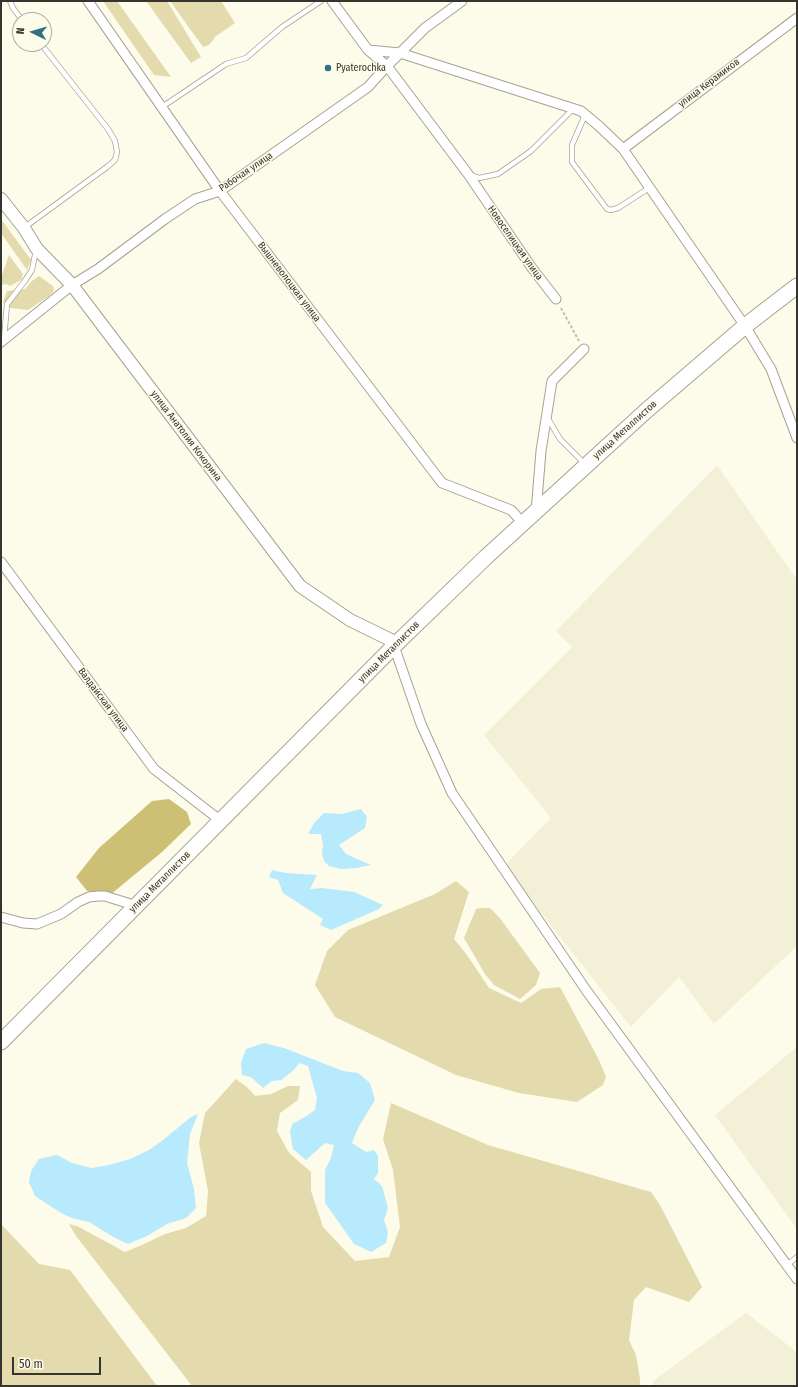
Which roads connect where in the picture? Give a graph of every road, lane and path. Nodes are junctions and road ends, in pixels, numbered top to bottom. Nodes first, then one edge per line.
1 (10, 1) edge
2 (88, 1) edge
3 (321, 1) edge
4 (332, 1) edge
5 (462, 1) edge
6 (16, 12) edge
7 (797, 18) edge
8 (368, 50) junction
9 (47, 52) edge
10 (400, 53) junction
11 (387, 66) junction
12 (162, 107) junction
13 (573, 109) junction
14 (585, 115) junction
15 (622, 149) junction
16 (468, 174) junction
17 (649, 188) junction
18 (220, 191) junction
19 (1, 199) edge
20 (24, 228) junction
21 (37, 249) junction
22 (72, 285) junction
23 (797, 286) edge
24 (556, 299) joint
25 (746, 326) junction
26 (2, 340) edge
27 (584, 349) joint
28 (547, 416) junction
29 (797, 438) edge
30 (586, 465) junction
31 (536, 512) junction
32 (524, 523) junction
33 (1, 562) edge
34 (396, 645) junction
35 (221, 822) junction
36 (137, 906) junction
37 (1, 917) edge
38 (1, 1042) edge
39 (797, 1257) edge
40 (787, 1265) junction
41 (797, 1279) edge

1 - 6 lane
2 - 12 street, Вышневолоцкая улица
3 - 12 lane
4 - 8 street, Новоселицкая улица
5 - 10 street, Рабочая улица
7 - 15 street, улица Керамиков
8 - 10 street
8 - 11 street, Новоселицкая улица
9 - 20 lane
10 - 11 street, Рабочая улица
10 - 13 street
11 - 16 street, Новоселицкая улица
11 - 18 street, Рабочая улица
12 - 18 street, Вышневолоцкая улица
13 - 14 street
13 - 16 lane
14 - 15 street
14 - 17 lane
15 - 17 street
16 - 24 street, Новоселицкая улица
17 - 25 street
18 - 22 street, Рабочая улица
18 - 32 street, Вышневолоцкая улица
19 - 20 street, улица Анатолия Кокорина
20 - 21 street, улица Анатолия Кокорина
21 - 22 street, улица Анатолия Кокорина
21 - 26 lane
22 - 26 street, Рабочая улица
22 - 34 street, улица Анатолия Кокорина
23 - 25 main road, улица Металлистов
24 - 27 path
25 - 29 street
25 - 30 main road, улица Металлистов
27 - 28 street
28 - 30 lane
28 - 31 street
30 - 31 main road, улица Металлистов
31 - 32 main road, улица Металлистов
32 - 34 main road, улица Металлистов
33 - 35 street, Валдайская улица
34 - 35 main road, улица Металлистов
34 - 40 street
35 - 36 main road, улица Металлистов
36 - 37 street
36 - 38 main road, улица Металлистов
39 - 40 lane
40 - 41 street

